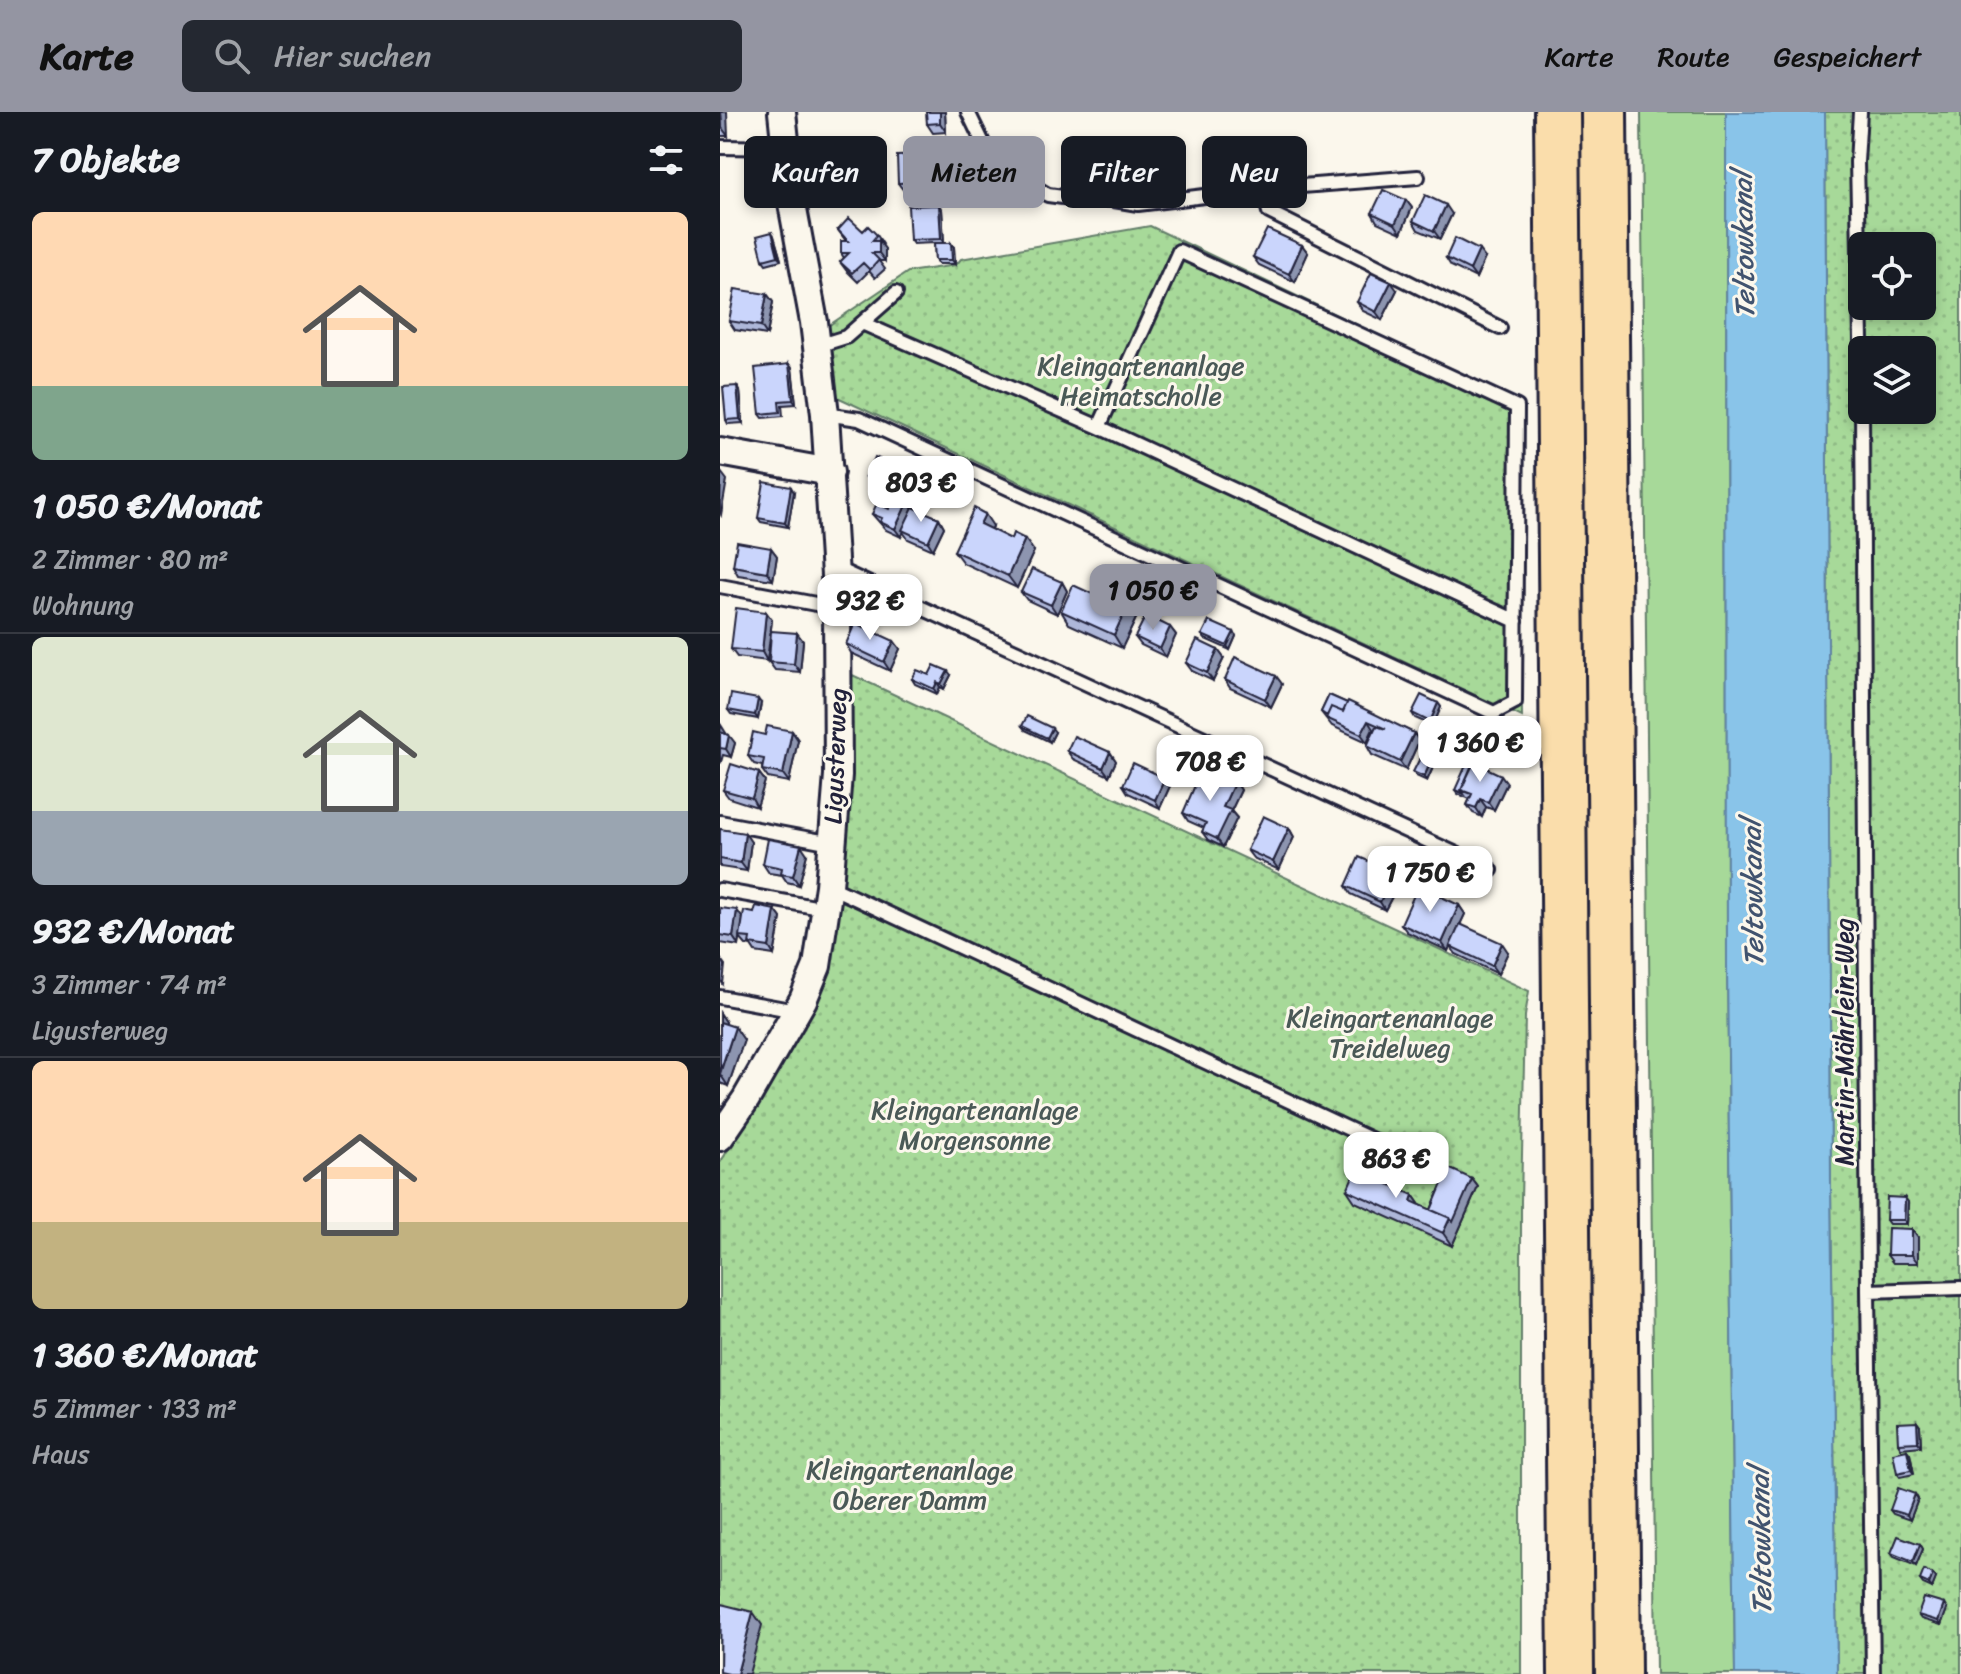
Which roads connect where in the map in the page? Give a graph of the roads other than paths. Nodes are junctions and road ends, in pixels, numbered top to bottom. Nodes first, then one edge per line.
1 (782, 112) edge
2 (968, 112) edge
3 (1604, 112) edge
4 (1860, 112) edge
5 (1557, 130) edge
6 (784, 136) edge
7 (720, 147) edge
8 (744, 147) edge
9 (1418, 177) dead end
10 (1307, 186) edge
11 (1202, 196) edge
12 (793, 208) edge
13 (1268, 208) edge
14 (896, 293) dead end
15 (862, 323) junction
16 (1500, 328) dead end
17 (1861, 336) edge
18 (817, 346) junction
19 (825, 414) junction
20 (1862, 424) edge
21 (1099, 427) junction
22 (720, 452) edge
23 (830, 472) junction
24 (835, 568) junction
25 (720, 586) edge
26 (837, 608) junction
27 (1516, 621) junction
28 (720, 822) edge
29 (832, 843) junction
30 (1491, 870) dead end
31 (720, 890) edge
32 (828, 898) junction
33 (720, 997) edge
34 (796, 1011) junction
35 (725, 1123) edge
36 (1385, 1175) dead end
37 (1961, 1288) edge
38 (1868, 1291) junction
39 (1571, 1674) edge
40 (1618, 1674) edge
41 (1873, 1674) edge

1 - 6 street, Ligusterweg
2 - 11 lane
3 - 40 highway
4 - 17 lane
5 - 39 highway
7 - 8 lane
9 - 10 lane
12 - 18 street, Ligusterweg
13 - 16 lane
14 - 15 lane
15 - 18 lane
15 - 21 lane
18 - 19 street, Ligusterweg
19 - 23 street, Ligusterweg
19 - 27 lane
20 - 38 lane, Martin-Mährlein-Weg
21 - 27 lane
21 - 27 lane
22 - 23 street
23 - 24 street, Ligusterweg
24 - 26 street, Ligusterweg
24 - 30 lane
25 - 26 lane
26 - 29 street, Ligusterweg
28 - 29 lane
29 - 32 street, Ligusterweg
31 - 32 lane
32 - 34 street, Ligusterweg
32 - 36 lane
33 - 34 lane
34 - 35 street, Ligusterweg
37 - 38 lane
38 - 41 lane, Martin-Mährlein-Weg

